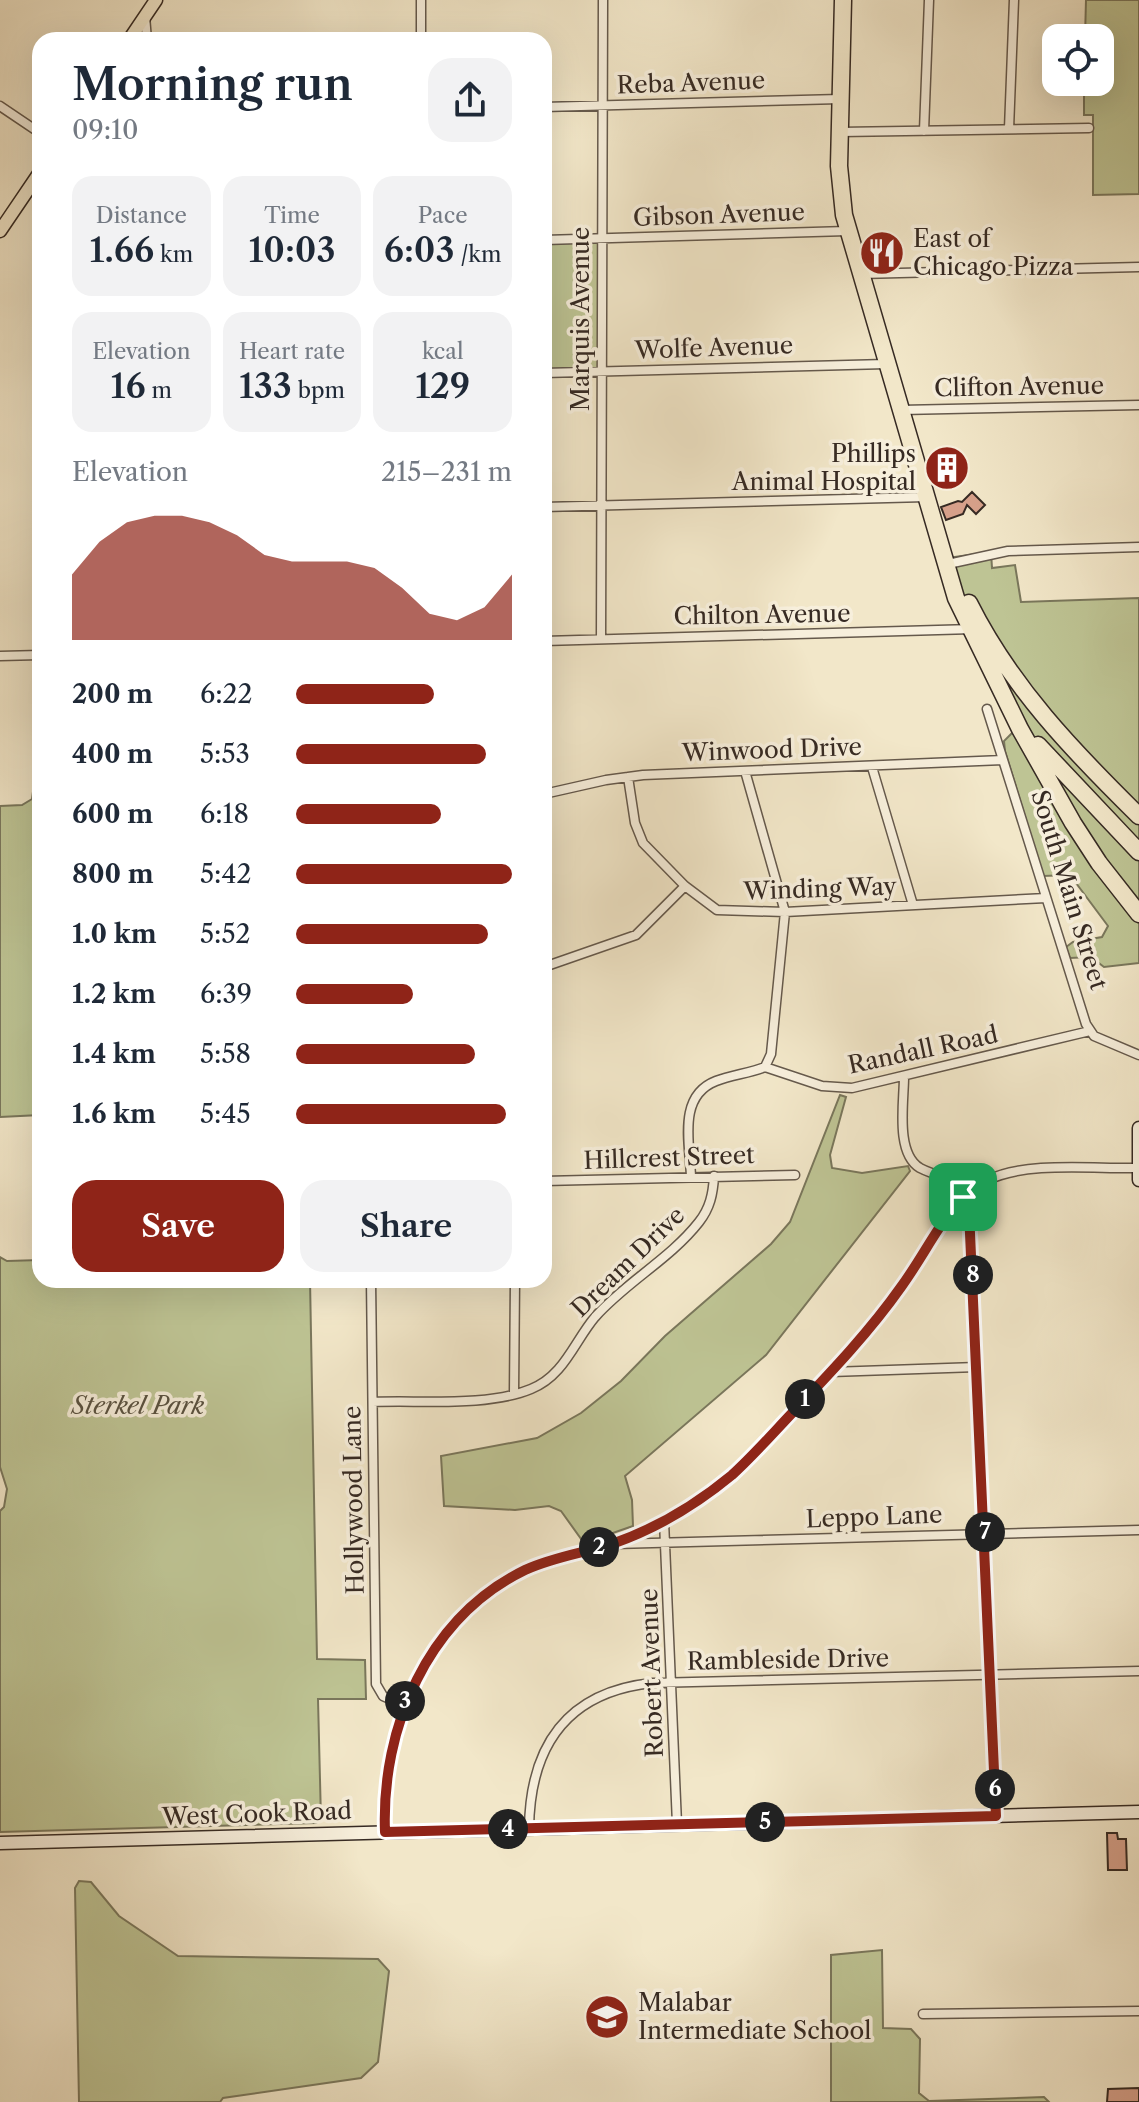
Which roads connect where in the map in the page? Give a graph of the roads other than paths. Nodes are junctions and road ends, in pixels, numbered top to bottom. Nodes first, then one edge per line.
1 (143, 0) edge
2 (156, 0) edge
3 (421, 0) edge
4 (603, 0) edge
5 (843, 0) edge
6 (929, 0) edge
7 (1014, 0) edge
8 (145, 16) junction
9 (134, 32) edge
10 (146, 32) edge
11 (421, 32) edge
12 (840, 99) junction
13 (601, 105) junction
14 (0, 106) edge
15 (552, 107) edge
16 (32, 128) edge
17 (1089, 128) dead end
18 (1009, 129) junction
19 (924, 131) junction
20 (839, 132) junction
21 (32, 184) edge
22 (0, 231) edge
23 (847, 231) junction
24 (602, 238) junction
25 (552, 240) edge
26 (1139, 267) edge
27 (859, 274) junction
28 (886, 364) junction
29 (600, 372) junction
30 (552, 373) edge
31 (1139, 405) edge
32 (900, 410) junction
33 (926, 497) junction
34 (600, 506) junction
35 (552, 507) edge
36 (1139, 547) edge
37 (948, 564) junction
38 (975, 629) junction
39 (601, 639) junction
40 (552, 641) edge
41 (32, 655) edge
42 (0, 656) edge
43 (1005, 698) junction
44 (987, 709) dead end
45 (1003, 760) junction
46 (872, 767) junction
47 (745, 771) junction
48 (628, 777) junction
49 (552, 792) edge
50 (1139, 816) edge
51 (1139, 852) edge
52 (685, 886) junction
53 (1046, 898) junction
54 (913, 905) junction
55 (785, 912) junction
56 (1139, 914) edge
57 (552, 964) edge
58 (1090, 1031) junction
59 (1139, 1055) edge
60 (765, 1067) junction
61 (904, 1077) junction
62 (1139, 1128) edge
63 (1138, 1174) edge
64 (795, 1175) dead end
65 (714, 1176) junction
66 (691, 1177) junction
67 (552, 1181) edge
68 (974, 1188) junction
69 (963, 1197) junction
70 (371, 1288) edge
71 (515, 1288) edge
72 (977, 1367) junction
73 (831, 1372) junction
74 (514, 1393) junction
75 (373, 1402) junction
76 (664, 1521) junction
77 (1139, 1530) edge
78 (986, 1534) junction
79 (667, 1543) junction
80 (611, 1544) junction
81 (1139, 1671) edge
82 (991, 1675) junction
83 (673, 1683) junction
84 (403, 1705) junction
85 (1139, 1812) edge
86 (996, 1816) junction
87 (677, 1824) junction
88 (529, 1829) junction
89 (385, 1832) junction
90 (0, 1843) edge
91 (1139, 2011) edge
92 (923, 2014) dead end

1 - 8 main road
2 - 8 main road
3 - 11 street
4 - 13 street, Marquis Avenue
5 - 12 highway
6 - 19 street
7 - 18 street
8 - 9 main road
8 - 10 street
12 - 13 street, Reba Avenue
12 - 20 highway
13 - 15 street, Reba Avenue
13 - 24 street, Marquis Avenue
14 - 16 street
17 - 18 street
18 - 19 street
19 - 20 street
20 - 23 highway
21 - 22 main road
23 - 24 street, Gibson Avenue
23 - 27 highway
24 - 25 street, Gibson Avenue
24 - 29 street, Marquis Avenue
26 - 27 street
27 - 28 highway
28 - 29 street, Wolfe Avenue
28 - 32 highway
29 - 30 street, Wolfe Avenue
29 - 34 street, Marquis Avenue
31 - 32 street, Clifton Avenue
32 - 33 highway
33 - 34 street
33 - 37 highway
34 - 35 street
34 - 39 street, Marquis Avenue
36 - 37 street
37 - 38 highway
38 - 39 street, Chilton Avenue
38 - 43 highway
38 - 50 highway
39 - 40 street, Chilton Avenue
41 - 42 street
43 - 51 highway
43 - 56 highway
44 - 45 street, South Main Street
45 - 46 street, Winwood Drive
45 - 53 street, South Main Street
46 - 47 street, Winwood Drive
46 - 54 street
47 - 48 street, Winwood Drive
47 - 55 street
48 - 49 street, Winwood Drive
48 - 52 street, Winding Way
52 - 55 street, Winding Way
52 - 57 street
53 - 54 street, Winding Way
53 - 58 street, South Main Street
54 - 55 street, Winding Way
55 - 60 street
58 - 59 street
58 - 61 street, Randall Road
60 - 61 street, Randall Road
60 - 66 street
61 - 68 street
62 - 63 main road
63 - 68 street
64 - 65 street, Hillcrest Street
65 - 66 street, Hillcrest Street
65 - 74 street, Dream Drive
66 - 67 street, Hillcrest Street
68 - 69 street
69 - 72 street
69 - 73 street
70 - 75 street, Hollywood Lane
71 - 74 street
72 - 73 street
72 - 78 street
73 - 76 street
74 - 75 street, Dream Drive
75 - 84 street, Hollywood Lane
76 - 79 street, Robert Avenue
76 - 80 street
77 - 78 street, Leppo Lane
78 - 79 street, Leppo Lane
78 - 82 street
79 - 80 street, Leppo Lane
79 - 83 street, Robert Avenue
80 - 84 street
81 - 82 street, Rambleside Drive
82 - 83 street, Rambleside Drive
82 - 86 street
83 - 87 street, Robert Avenue
83 - 88 street, Rambleside Drive
84 - 89 street
85 - 86 main road, West Cook Road
86 - 87 main road, West Cook Road
87 - 88 main road, West Cook Road
88 - 89 main road, West Cook Road
89 - 90 main road, West Cook Road
91 - 92 street

